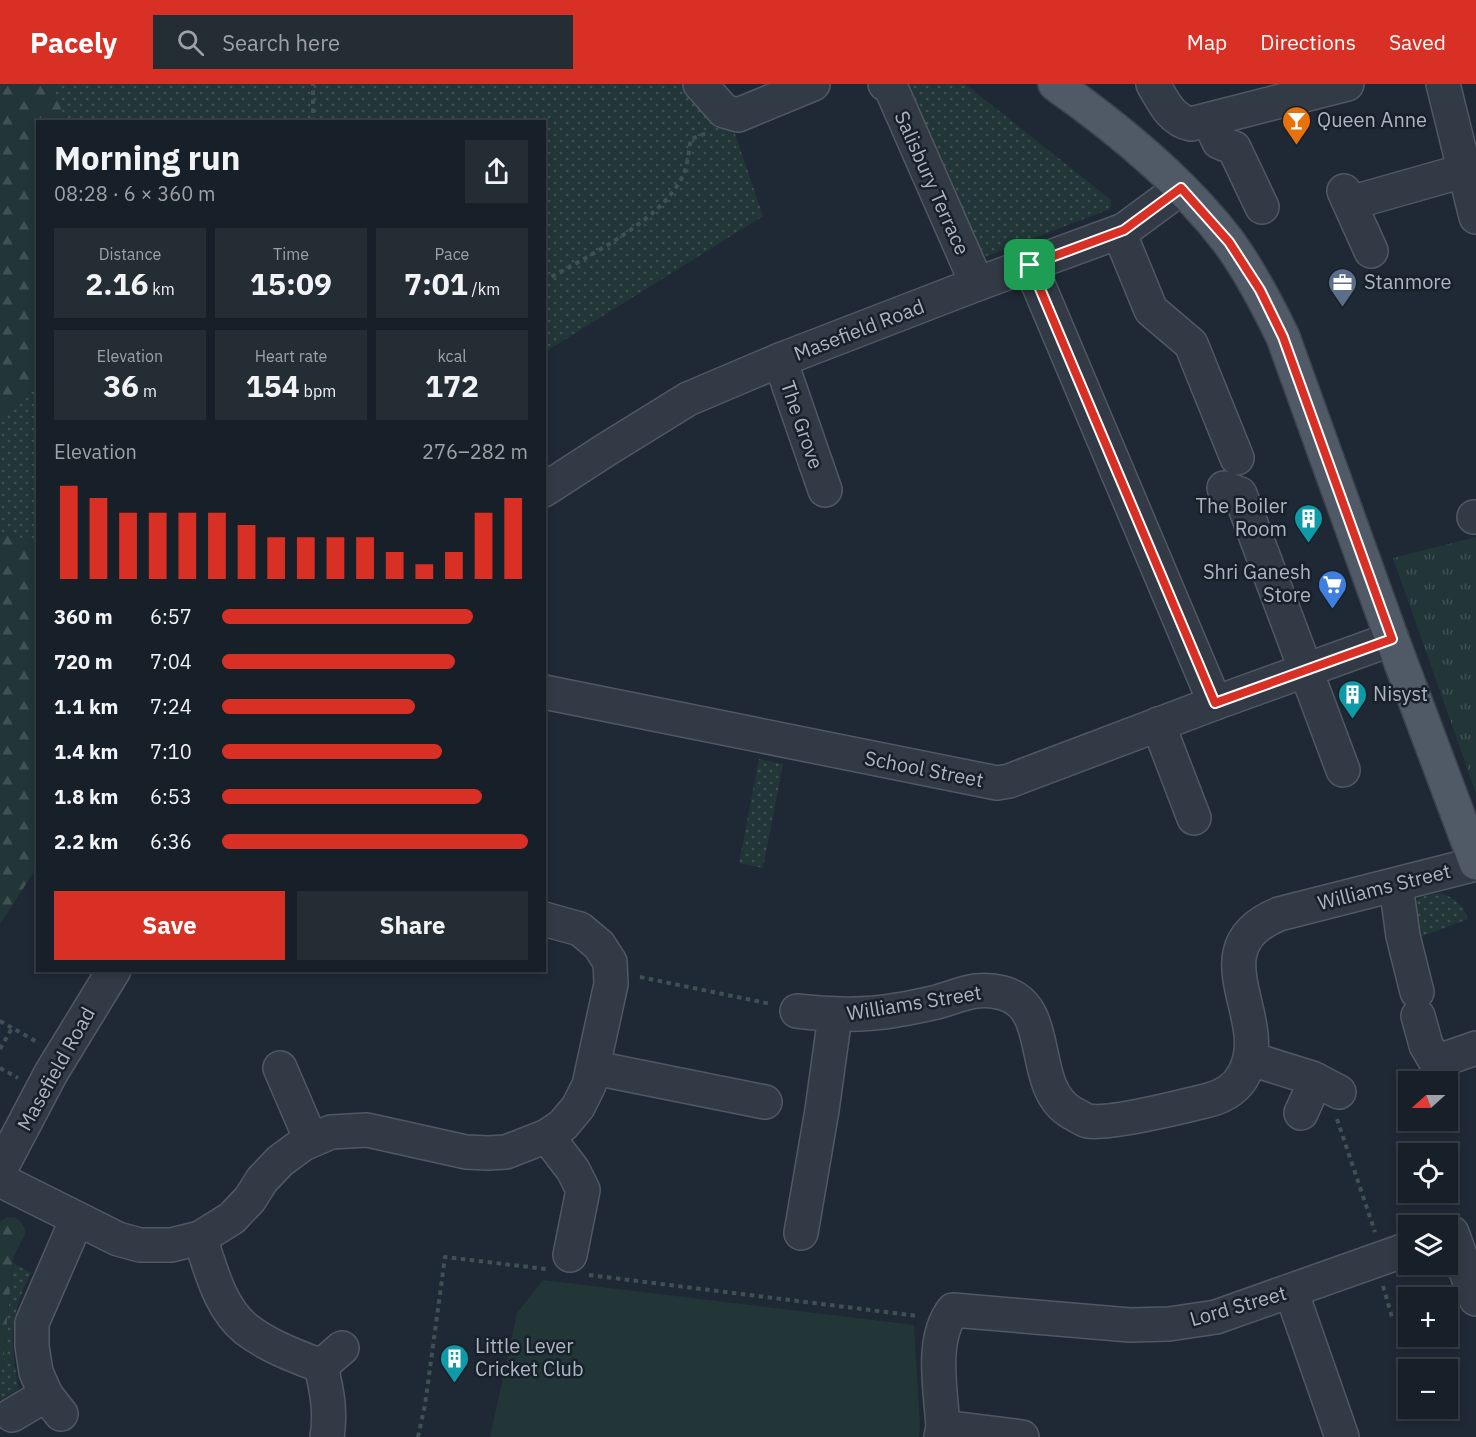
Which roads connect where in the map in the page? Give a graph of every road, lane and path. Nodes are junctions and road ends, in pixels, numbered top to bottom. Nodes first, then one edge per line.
1 (313, 84) edge
2 (700, 84) edge
3 (813, 84) edge
4 (885, 84) edge
5 (1055, 84) edge
6 (1154, 84) edge
7 (1347, 84) edge
8 (1443, 84) edge
9 (731, 114) junction
10 (313, 120) edge
11 (1209, 121) junction
12 (1466, 154) edge
13 (1181, 188) junction
14 (1262, 207) dead end
15 (1476, 217) edge
16 (1119, 232) junction
17 (1371, 251) dead end
18 (1030, 265) junction
19 (546, 280) edge
20 (977, 284) junction
21 (780, 360) junction
22 (546, 489) edge
23 (827, 490) dead end
24 (1392, 639) junction
25 (1305, 670) junction
26 (546, 692) edge
27 (1215, 703) junction
28 (1158, 724) junction
29 (1343, 770) dead end
30 (1194, 818) dead end
31 (1476, 864) edge
32 (1396, 885) junction
33 (546, 920) edge
34 (113, 972) edge
35 (610, 972) junction
36 (797, 1011) joint
37 (835, 1016) junction
38 (0, 1021) edge
39 (12, 1028) junction
40 (1476, 1048) edge
41 (0, 1049) edge
42 (62, 1056) junction
43 (1251, 1059) junction
44 (280, 1068) dead end
45 (594, 1068) junction
46 (1327, 1086) junction
47 (765, 1102) dead end
48 (1301, 1113) dead end
49 (547, 1136) junction
50 (311, 1140) junction
51 (0, 1170) edge
52 (0, 1180) edge
53 (77, 1219) junction
54 (1458, 1231) edge
55 (801, 1233) dead end
56 (200, 1238) junction
57 (1396, 1254) edge
58 (568, 1266) junction
59 (1291, 1291) junction
60 (1476, 1299) edge
61 (949, 1315) junction
62 (12, 1415) dead end
63 (942, 1432) edge
64 (1339, 1436) edge
65 (327, 1437) edge
66 (418, 1437) edge
67 (1022, 1437) edge

1 - 10 path
2 - 9 street
3 - 9 street
4 - 20 street, Salisbury Terrace
5 - 13 main road
6 - 11 street
7 - 11 street
8 - 12 street
9 - 19 path
11 - 14 street
12 - 15 street
12 - 17 street
13 - 16 street, Masefield Road
13 - 24 main road
16 - 18 street, Masefield Road
16 - 25 street
18 - 20 street, Masefield Road
18 - 27 street
20 - 21 street, Masefield Road
21 - 22 street, Masefield Road
21 - 23 street, The Grove
24 - 25 street, School Street
24 - 31 main road
25 - 27 street, School Street
25 - 29 street
26 - 28 street, School Street
27 - 28 street, School Street
28 - 30 street
31 - 32 street, Williams Street
32 - 40 street
32 - 43 street, Williams Street
33 - 35 street
34 - 42 street, Masefield Road
35 - 36 path
35 - 45 street
36 - 37 street, Williams Street
37 - 43 street, Williams Street
37 - 55 street, Williams Street
38 - 39 path
39 - 41 path
39 - 42 path
42 - 51 street, Masefield Road
43 - 46 street
44 - 50 street
45 - 47 street
45 - 49 street
46 - 48 street
46 - 57 path
49 - 50 street
49 - 58 street
50 - 56 street
52 - 53 street
53 - 56 street
53 - 62 street
54 - 60 street
56 - 65 street
57 - 59 street, Lord Street
58 - 61 path
58 - 66 path
59 - 61 street, Lord Street
59 - 64 street
61 - 63 street
63 - 67 street

